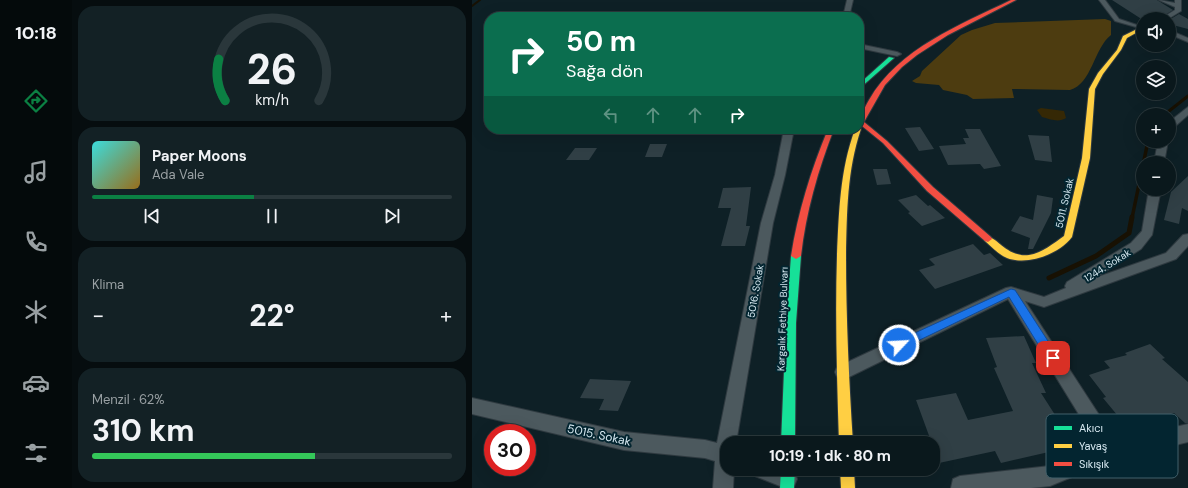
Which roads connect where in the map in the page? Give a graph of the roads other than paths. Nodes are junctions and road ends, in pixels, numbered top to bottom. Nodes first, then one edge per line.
1 (850, 0) edge
2 (995, 0) edge
3 (1014, 0) edge
4 (1102, 0) edge
5 (1162, 0) edge
6 (1178, 3) edge
7 (847, 12) edge
8 (1176, 14) edge
9 (1136, 26) edge
10 (935, 30) dead end
11 (1136, 31) edge
12 (1176, 35) edge
13 (1188, 40) edge
14 (864, 47) edge
15 (901, 51) joint
16 (864, 82) edge
17 (1188, 110) edge
18 (864, 116) edge
19 (1176, 121) edge
20 (864, 127) edge
21 (788, 134) edge
22 (795, 134) edge
23 (829, 134) edge
24 (856, 134) edge
25 (786, 146) junction
26 (1154, 196) edge
27 (1188, 238) edge
28 (1011, 292) junction
29 (1044, 302) junction
30 (843, 372) junction
31 (472, 406) edge
32 (1088, 414) edge
33 (1188, 433) edge
34 (1178, 435) edge
35 (729, 436) edge
36 (788, 436) edge
37 (846, 436) edge
38 (720, 453) edge
39 (724, 476) edge
40 (847, 476) edge
41 (1046, 476) edge
42 (960, 486) dead end
43 (723, 488) edge
44 (848, 488) edge

1 - 7 street
2 - 10 main road
3 - 18 main road
4 - 9 street
5 - 6 street
6 - 8 street
11 - 20 main road, 5011. Sokak
12 - 13 street
14 - 15 street
15 - 16 main road
17 - 19 street
21 - 25 street, 5016. Sokak
22 - 25 street
23 - 36 main road, Kargalık Fethiye Bulvarı
24 - 30 main road
25 - 35 street, 5016. Sokak
26 - 29 street, 1244. Sokak
27 - 29 street
28 - 29 street
28 - 30 street
28 - 32 street
30 - 37 main road
31 - 38 street, 5015. Sokak
33 - 34 street
39 - 43 street, 5016. Sokak
40 - 44 main road
41 - 42 street

